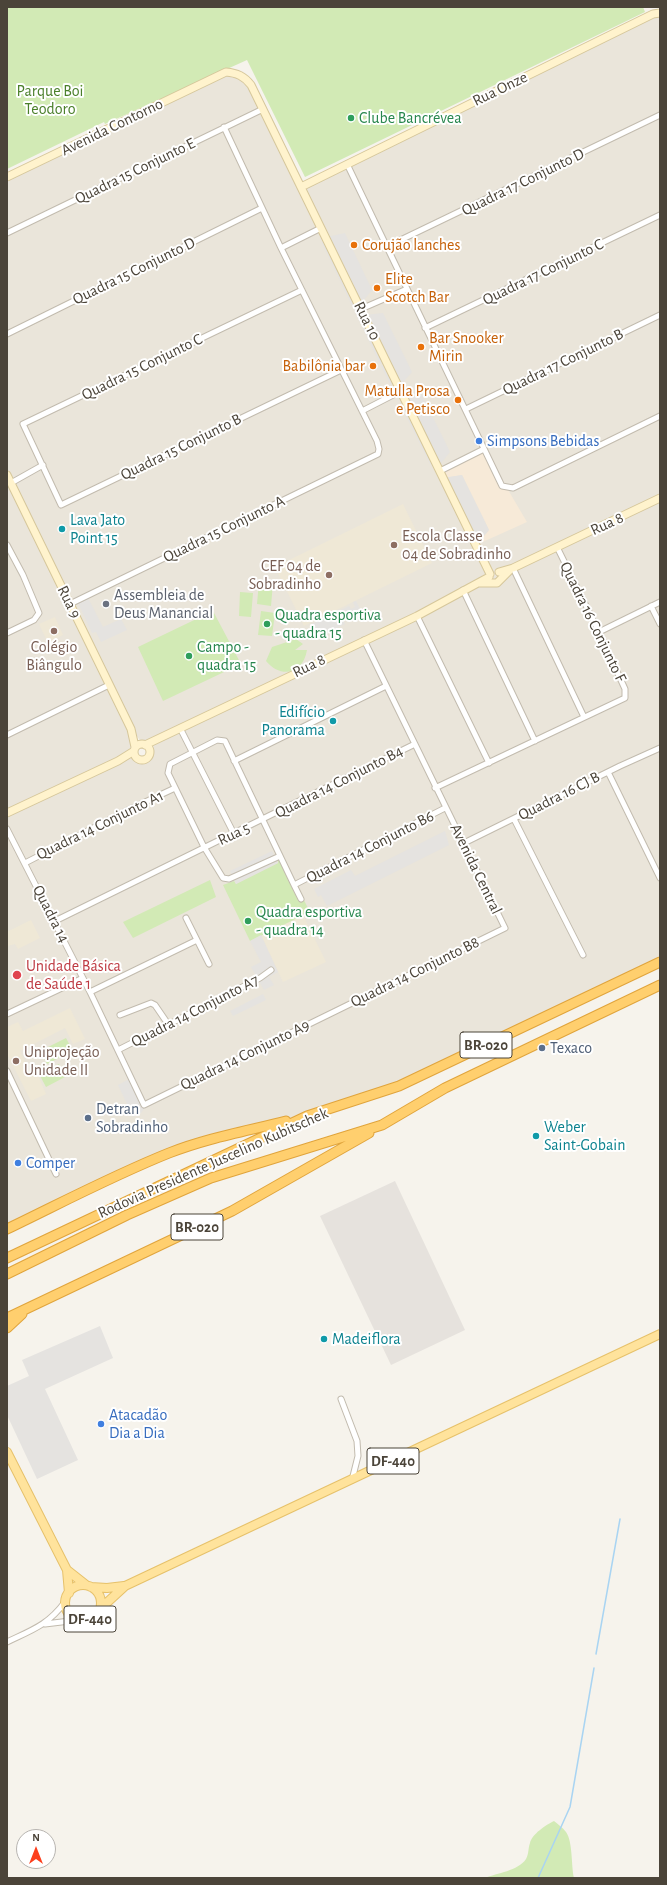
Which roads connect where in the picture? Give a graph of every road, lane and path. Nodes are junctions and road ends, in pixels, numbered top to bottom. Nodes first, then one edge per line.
1 (656, 14) edge
2 (251, 85) joint
3 (263, 109) junction
4 (660, 115) edge
5 (224, 127) junction
6 (346, 164) junction
7 (7, 177) edge
8 (301, 187) junction
9 (262, 208) junction
10 (660, 215) edge
11 (321, 228) junction
12 (7, 233) edge
13 (386, 247) junction
14 (281, 248) junction
15 (407, 289) junction
16 (302, 290) junction
17 (361, 309) junction
18 (660, 315) edge
19 (426, 328) junction
20 (7, 334) edge
21 (341, 370) junction
22 (401, 391) junction
23 (466, 409) junction
24 (362, 411) junction
25 (660, 416) edge
26 (484, 449) junction
27 (43, 465) junction
28 (440, 471) junction
29 (7, 475) edge
30 (11, 482) junction
31 (660, 498) edge
32 (7, 545) edge
33 (557, 547) junction
34 (512, 568) junction
35 (495, 576) junction
36 (463, 590) junction
37 (660, 602) edge
38 (70, 604) junction
39 (651, 606) junction
40 (417, 616) junction
41 (660, 624) edge
42 (599, 632) junction
43 (7, 633) edge
44 (364, 640) junction
45 (109, 685) junction
46 (386, 686) junction
47 (584, 717) junction
48 (180, 728) junction
49 (131, 729) junction
50 (7, 735) edge
51 (535, 741) junction
52 (416, 744) junction
53 (146, 747) junction
54 (658, 748) edge
55 (135, 752) junction
56 (193, 753) junction
57 (234, 761) junction
58 (489, 763) junction
59 (608, 772) junction
60 (175, 788) junction
61 (435, 788) junction
62 (445, 808) junction
63 (7, 813) edge
64 (514, 819) junction
65 (263, 820) junction
66 (7, 829) edge
67 (234, 834) junction
68 (464, 843) junction
69 (204, 847) junction
70 (280, 856) junction
71 (25, 863) junction
72 (660, 878) edge
73 (294, 884) junction
74 (301, 899) dead end
75 (186, 918) dead end
76 (55, 921) junction
77 (505, 928) joint
78 (197, 940) junction
79 (583, 955) dead end
80 (660, 962) edge
81 (209, 964) dead end
82 (271, 970) dead end
83 (83, 978) junction
84 (660, 985) edge
85 (90, 992) junction
86 (7, 1014) edge
87 (120, 1015) dead end
88 (324, 1016) joint
89 (168, 1024) junction
90 (118, 1050) junction
91 (7, 1071) edge
92 (144, 1105) joint
93 (307, 1116) junction
94 (382, 1125) junction
95 (56, 1174) dead end
96 (48, 1208) junction
97 (7, 1224) edge
98 (7, 1229) edge
99 (7, 1258) edge
100 (7, 1274) edge
101 (31, 1306) junction
102 (7, 1318) edge
103 (7, 1328) edge
104 (660, 1334) edge
105 (341, 1399) dead end
106 (7, 1452) edge
107 (352, 1480) junction
108 (67, 1570) junction
109 (88, 1586) junction
110 (125, 1586) junction
111 (69, 1593) junction
112 (66, 1602) junction
113 (100, 1610) junction
114 (78, 1620) junction
115 (44, 1624) junction
116 (7, 1642) edge

1 - 6 street, Rua Onze
2 - 3 street, Rua 10
2 - 7 street, Avenida Contorno
3 - 5 street, Quadra 15 Conjunto E
3 - 8 street, Rua 10
4 - 13 street, Quadra 17 Conjunto D
5 - 9 street
5 - 12 street, Quadra 15 Conjunto E
6 - 8 street, Rua Onze
6 - 13 street
8 - 11 street, Rua 10
9 - 14 street
9 - 20 street, Quadra 15 Conjunto D
10 - 19 street, Quadra 17 Conjunto C
11 - 14 street
11 - 17 street, Rua 10
13 - 15 street
14 - 16 street
15 - 17 street
15 - 19 street
16 - 21 street
16 - 27 street, Quadra 15 Conjunto C
17 - 22 street, Rua 10
18 - 23 street, Quadra 17 Conjunto B
19 - 23 street
21 - 24 street
21 - 27 street, Quadra 15 Conjunto B
22 - 24 street
22 - 28 street, Rua 10
23 - 26 street
24 - 38 street, Quadra 15 Conjunto A
25 - 26 street
26 - 28 street
27 - 30 street
28 - 35 street, Rua 10
29 - 30 street, Rua 9
30 - 38 street, Rua 9
31 - 33 street, Rua 8
32 - 43 street
33 - 34 street, Rua 8
33 - 42 street, Quadra 16 Conjunto F
34 - 35 street, Rua 8
34 - 47 street
35 - 36 street, Rua 8
36 - 40 street, Rua 8
36 - 51 street
37 - 39 street
38 - 45 street, Rua 9
39 - 41 street
39 - 42 street
40 - 44 street, Rua 8
40 - 58 street
42 - 47 street, Quadra 16 Conjunto F
44 - 46 street, Avenida Central
44 - 48 street, Rua 8
45 - 49 street, Rua 9
45 - 50 street
46 - 52 street, Avenida Central
46 - 57 street
47 - 51 street
48 - 53 street, Rua 8
48 - 56 street
49 - 53 street
49 - 55 street
51 - 58 street
52 - 61 street, Avenida Central
52 - 65 street, Quadra 14 Conjunto B4
53 - 55 street
53 - 55 street
54 - 59 street, Quadra 16 CJ B
55 - 63 street
56 - 57 street
56 - 60 street
56 - 67 street
57 - 65 street
58 - 61 street
59 - 64 street, Quadra 16 CJ B
59 - 72 street
60 - 69 street
60 - 71 street, Quadra 14 Conjunto A1
61 - 62 street, Avenida Central
62 - 68 street, Avenida Central
62 - 73 street, Quadra 14 Conjunto B6
64 - 68 street, Quadra 16 CJ B
64 - 79 street
65 - 67 street, Rua 5
65 - 70 street
66 - 71 street, Quadra 14
67 - 69 street, Rua 5
68 - 77 street, Avenida Central
69 - 70 street
69 - 76 street, Rua 5
70 - 73 street
71 - 76 street, Quadra 14
73 - 74 street
75 - 78 street
76 - 83 street, Quadra 14
77 - 88 street, Quadra 14 Conjunto B8
78 - 81 street
78 - 85 street
80 - 93 highway, Rodovia Presidente Juscelino Kubitschek / BR-020
82 - 89 street, Quadra 14 Conjunto A7
83 - 85 street, Quadra 14
83 - 86 street
84 - 94 highway, Rodovia Presidente Juscelino Kubitschek / BR-020
85 - 90 street, Quadra 14
87 - 89 street
88 - 92 street, Quadra 14 Conjunto A9
89 - 90 street, Quadra 14 Conjunto A7
90 - 92 street, Quadra 14
91 - 95 street
93 - 96 highway, BR-020
93 - 99 highway, Rodovia Presidente Juscelino Kubitschek / BR-020
94 - 100 highway, Rodovia Presidente Juscelino Kubitschek / BR-020
94 - 101 highway, BR-020
96 - 97 highway
96 - 98 highway, BR-020
101 - 102 highway, BR-020
101 - 103 highway
104 - 107 main road, DF-440
105 - 107 street
106 - 108 main road
107 - 110 main road, DF-440
108 - 109 main road
108 - 111 main road
109 - 110 main road, DF-440
109 - 111 main road, DF-440
109 - 113 main road, DF-440
110 - 113 main road, DF-440
111 - 112 main road, DF-440
112 - 114 main road, DF-440
112 - 115 street, DF-440
113 - 114 main road, DF-440
114 - 115 street, DF-440
115 - 116 street, DF-440

